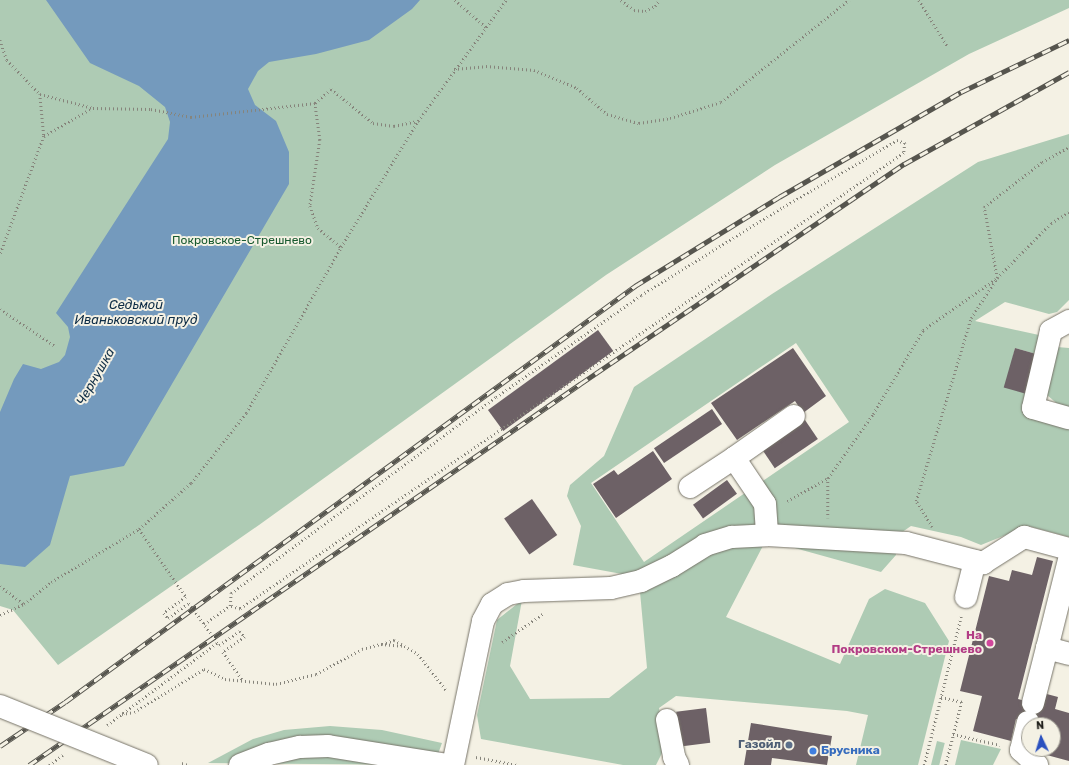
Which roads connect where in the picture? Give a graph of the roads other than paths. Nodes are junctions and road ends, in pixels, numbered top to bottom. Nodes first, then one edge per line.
1 (1069, 321) edge
2 (794, 416) dead end
3 (1069, 418) edge
4 (734, 458) junction
5 (690, 487) dead end
6 (768, 535) junction
7 (1069, 549) edge
8 (975, 560) junction
9 (1069, 560) edge
10 (966, 597) road end
11 (1047, 648) junction
12 (1069, 654) edge
13 (0, 706) edge
14 (667, 720) dead end
15 (0, 721) edge
16 (110, 765) edge
17 (147, 765) edge
18 (240, 765) edge
19 (446, 765) edge
20 (453, 765) edge
21 (678, 765) edge
22 (1036, 765) edge

1 - 3 main road
2 - 4 main road
4 - 5 main road
4 - 6 main road
6 - 8 main road
6 - 20 main road
7 - 8 main road
8 - 10 main road
9 - 11 main road
11 - 12 main road
11 - 22 main road
13 - 17 main road, bridge
14 - 21 main road
15 - 16 main road
18 - 19 main road

